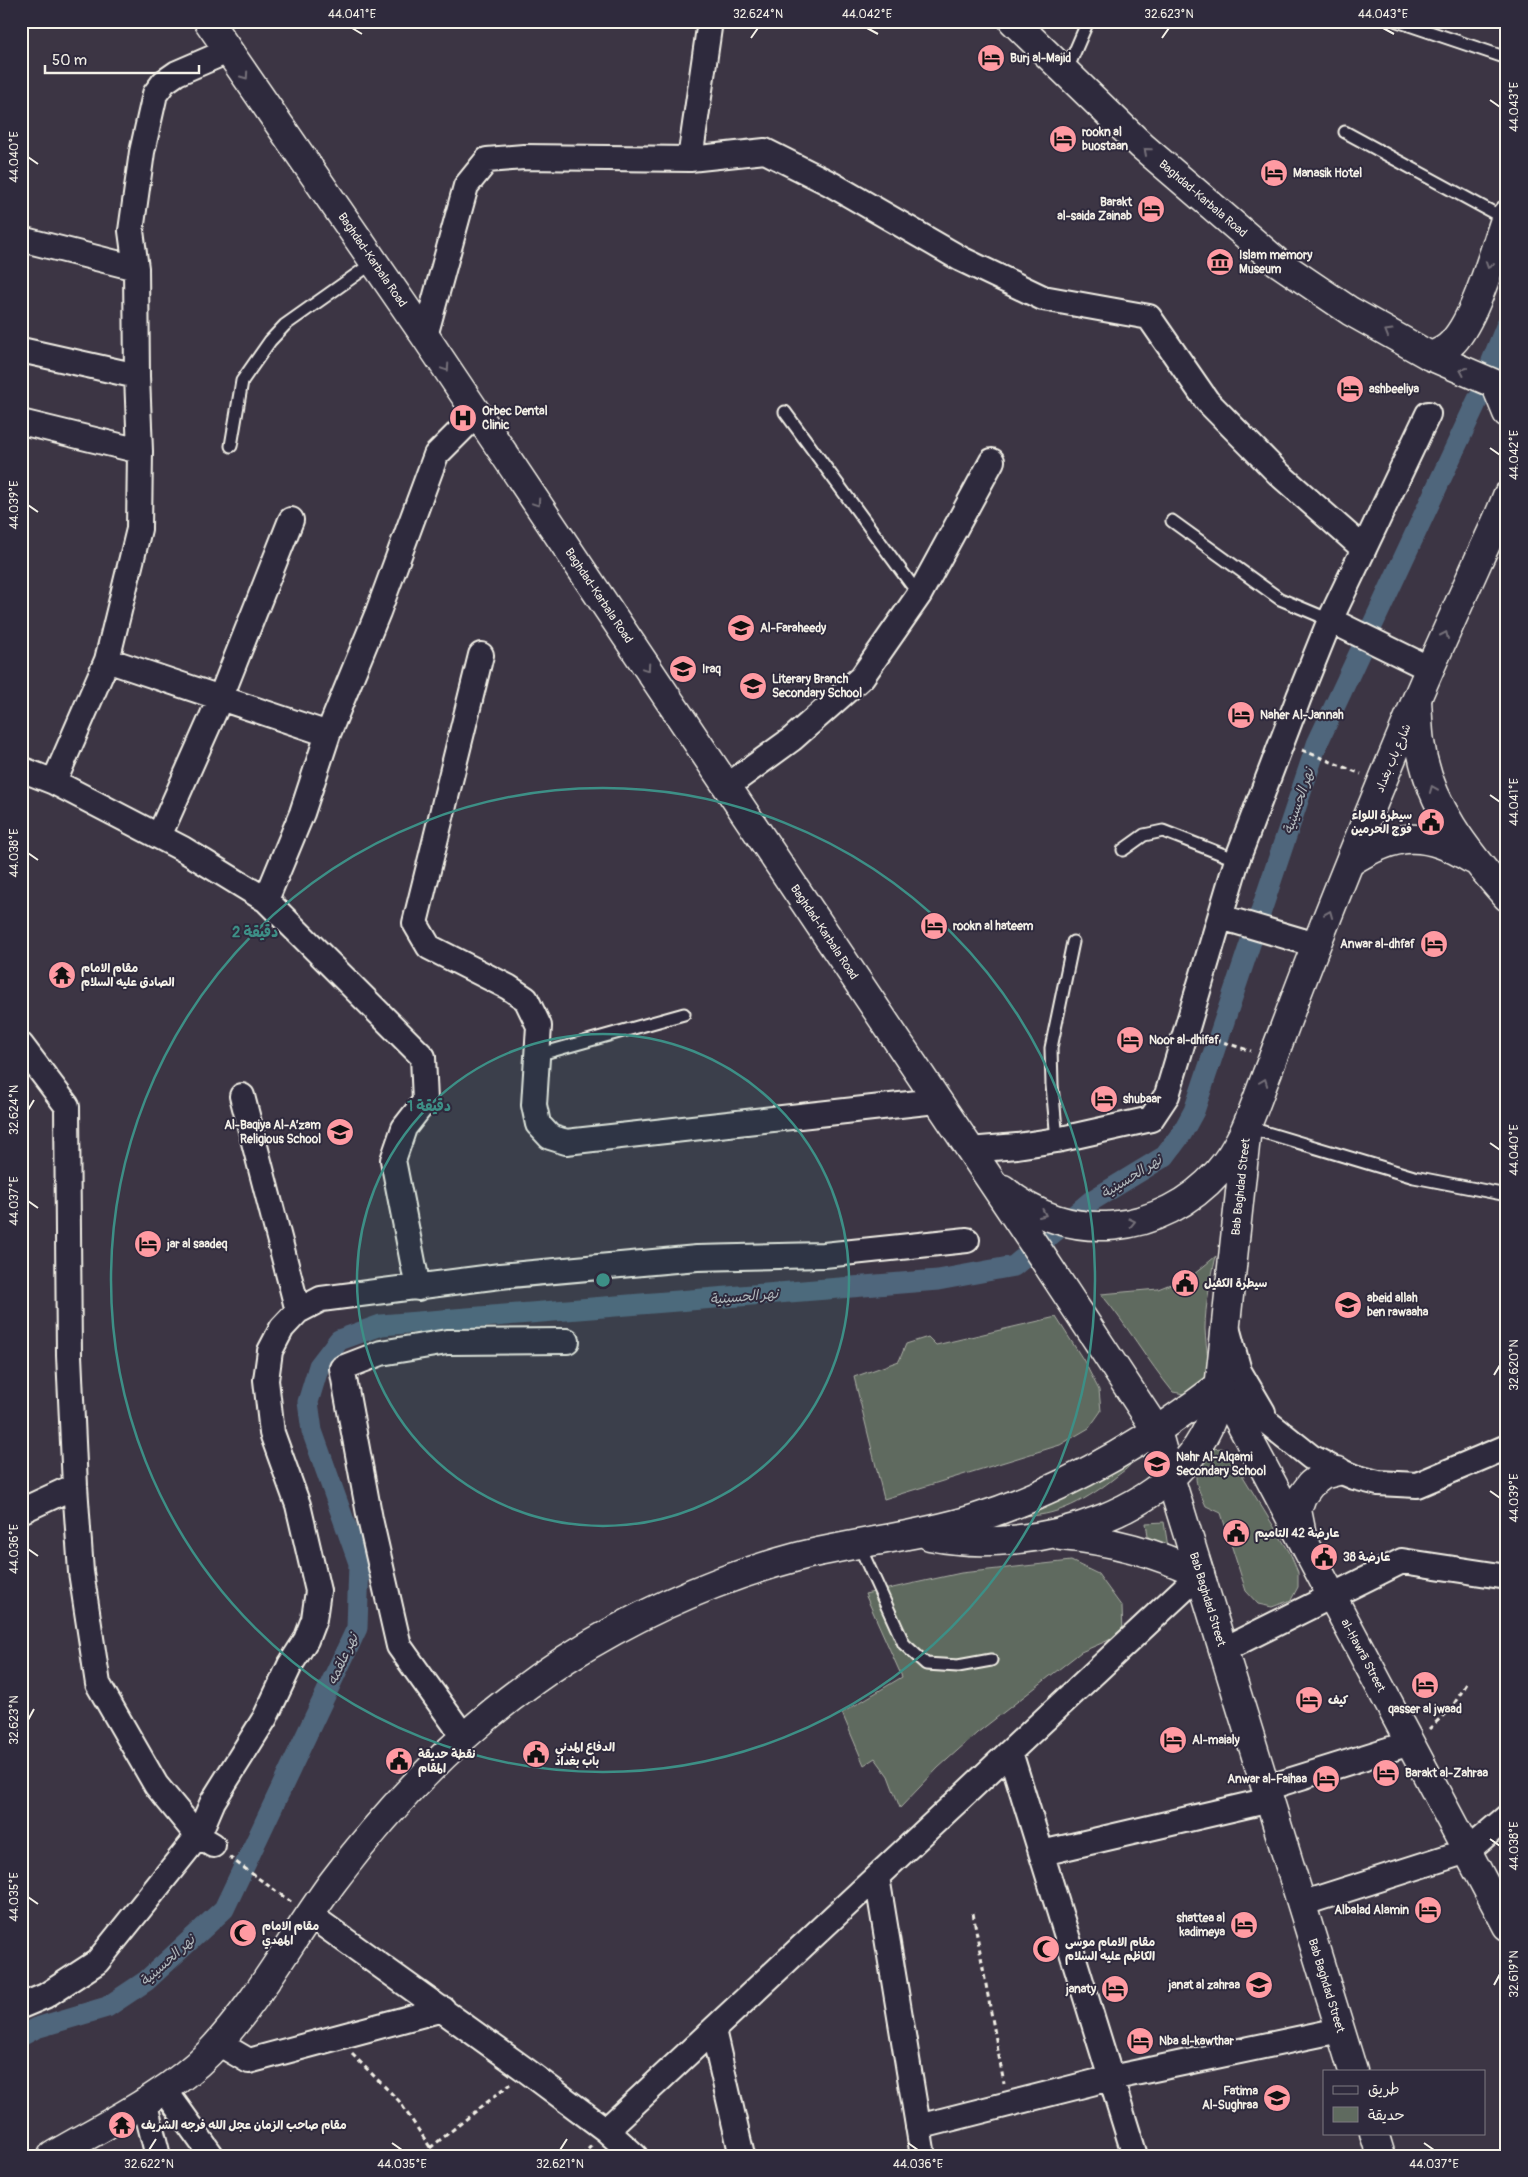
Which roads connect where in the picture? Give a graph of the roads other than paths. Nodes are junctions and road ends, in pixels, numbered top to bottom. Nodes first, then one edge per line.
1 (208, 21) edge
2 (710, 21) edge
3 (1013, 21) edge
4 (1088, 21) edge
5 (1397, 21) edge
6 (228, 51) junction
7 (1507, 58) edge
8 (1066, 74) junction
9 (1345, 132) dead end
10 (690, 159) junction
11 (1506, 216) edge
12 (21, 239) edge
13 (374, 262) junction
14 (136, 268) junction
15 (425, 336) junction
16 (21, 350) edge
17 (1430, 356) junction
18 (137, 376) junction
19 (1503, 387) edge
20 (785, 412) dead end
21 (1507, 413) edge
22 (477, 414) junction
23 (1428, 414) dead end
24 (21, 422) edge
25 (231, 446) dead end
26 (140, 451) junction
27 (992, 461) dead end
28 (1506, 501) edge
29 (292, 520) dead end
30 (1172, 521) dead end
31 (1364, 548) junction
32 (919, 595) junction
33 (1330, 620) junction
34 (481, 655) dead end
35 (107, 660) junction
36 (1430, 669) junction
37 (220, 699) junction
38 (1417, 700) junction
39 (328, 734) junction
40 (21, 769) edge
41 (54, 782) junction
42 (726, 787) junction
43 (159, 836) junction
44 (1124, 850) dead end
45 (1238, 860) junction
46 (1475, 861) junction
47 (1350, 862) junction
48 (1507, 897) edge
49 (266, 900) junction
50 (1221, 917) junction
51 (1073, 942) dead end
52 (1316, 946) junction
53 (684, 1014) dead end
54 (21, 1045) edge
55 (537, 1055) junction
56 (242, 1096) dead end
57 (936, 1101) junction
58 (1247, 1127) junction
59 (1057, 1140) junction
60 (969, 1150) junction
61 (1004, 1194) junction
62 (1507, 1195) edge
63 (967, 1240) dead end
64 (418, 1288) junction
65 (298, 1311) junction
66 (1227, 1319) junction
67 (567, 1340) dead end
68 (1220, 1384) junction
69 (1157, 1431) junction
70 (1291, 1442) junction
71 (1507, 1447) edge
72 (1338, 1471) junction
73 (1170, 1478) junction
74 (75, 1486) junction
75 (21, 1510) edge
76 (921, 1534) junction
77 (1052, 1535) junction
78 (1303, 1541) junction
79 (858, 1543) junction
80 (1200, 1574) junction
81 (1507, 1577) edge
82 (1332, 1597) junction
83 (1223, 1650) junction
84 (992, 1660) dead end
85 (464, 1736) junction
86 (1410, 1743) junction
87 (1010, 1752) junction
88 (1268, 1794) junction
89 (1507, 1817) edge
90 (205, 1840) junction
91 (1467, 1851) junction
92 (1042, 1854) junction
93 (877, 1877) junction
94 (1302, 1904) junction
95 (310, 1915) junction
96 (1507, 1926) edge
97 (21, 2006) edge
98 (443, 2009) junction
99 (713, 2030) junction
100 (1340, 2030) junction
101 (218, 2043) junction
102 (1353, 2070) edge
103 (1111, 2078) junction
104 (154, 2095) junction
105 (918, 2127) junction
106 (606, 2130) junction
107 (1374, 2134) edge
108 (52, 2156) edge
109 (158, 2156) edge
110 (212, 2156) edge
111 (635, 2156) edge
112 (742, 2156) edge
113 (923, 2156) edge
114 (1135, 2156) edge
115 (1381, 2156) edge

1 - 6 main road, Baghdad-Karbala Road
2 - 10 street
3 - 8 main road, Baghdad-Karbala Road
4 - 8 lane
5 - 7 lane
6 -> 13 main road, Baghdad-Karbala Road
6 - 14 street
17 -> 8 main road, Baghdad-Karbala Road
9 - 11 lane
10 - 15 street
10 - 31 street
11 -> 17 main road
12 - 14 street
13 - 15 main road, Baghdad-Karbala Road
13 - 25 lane
14 - 18 street
15 -> 22 main road, Baghdad-Karbala Road
16 - 18 street
19 -> 17 main road, Baghdad-Karbala Road
18 - 26 street
19 - 21 main road
20 - 32 lane
22 - 39 street
22 -> 42 main road, Baghdad-Karbala Road
23 - 31 street
24 - 26 street
26 - 35 street
27 - 32 street
36 -> 28 main road, شارع باب بغداد
29 - 37 street
30 - 33 lane
31 - 33 street
32 - 42 street
33 - 36 street
33 - 45 street
34 - 55 street
35 - 37 street
35 - 41 street
36 - 38 main road, شارع باب بغداد
37 - 39 street
37 - 43 street
46 -> 38 main road
38 - 47 main road, شارع باب بغداد
39 - 49 street
40 - 41 street
41 - 43 street
42 - 57 main road, Baghdad-Karbala Road
43 - 49 street
44 - 45 lane
45 - 50 street
46 - 47 main road
46 - 48 main road
52 -> 47 main road, شارع باب بغداد
49 - 64 street
50 - 52 street
50 - 59 street
51 - 59 lane
58 -> 52 main road, شارع باب بغداد
53 - 55 lane
54 - 74 street
55 - 57 street
56 - 65 street
57 - 60 main road, Baghdad-Karbala Road
61 -> 58 main road
58 - 62 lane
58 - 66 main road, Bab Baghdad Street
59 - 60 street
60 - 61 main road, Baghdad-Karbala Road
61 - 69 main road, Baghdad-Karbala Road
63 - 64 street
64 - 65 street
65 - 90 street
66 - 68 main road, Bab Baghdad Street
66 - 70 street
67 - 85 street
68 - 69 main road
68 - 70 street
68 - 73 main road, Bab Baghdad Street
68 - 78 main road, al-Ḥawrā Street
69 - 73 main road, Baghdad-Karbala Road
69 - 76 main road
70 - 72 street
71 - 72 street
72 - 78 main road
73 - 77 main road
73 - 80 main road, Bab Baghdad Street
74 - 75 street
74 - 90 street
76 - 77 main road
76 - 79 main road
77 - 80 main road
78 - 82 main road, al-Ḥawrā Street
79 - 84 lane
79 - 85 main road
80 - 83 main road, Bab Baghdad Street
80 - 87 street
81 - 82 street
82 - 83 street
82 - 86 main road, al-Ḥawrā Street
83 - 88 main road, Bab Baghdad Street
85 - 95 main road
86 - 88 street
86 - 91 main road, al-Ḥawrā Street
87 - 92 street
87 - 93 street
88 - 92 street
88 - 94 main road, Bab Baghdad Street
89 - 91 street
90 - 97 street
91 - 94 street
91 - 96 main road, al-Ḥawrā Street
92 - 103 street
93 - 99 street
93 - 105 street
94 - 100 main road, Bab Baghdad Street
95 - 98 street
95 - 101 main road
98 - 101 street
98 - 106 street
99 - 106 street
99 - 112 street
100 - 102 main road, Bab Baghdad Street
100 - 103 street
101 - 104 main road
103 - 105 street
103 - 114 street
104 - 108 main road
104 - 109 street
104 - 110 street
105 - 113 street
106 - 111 street
107 - 115 main road

